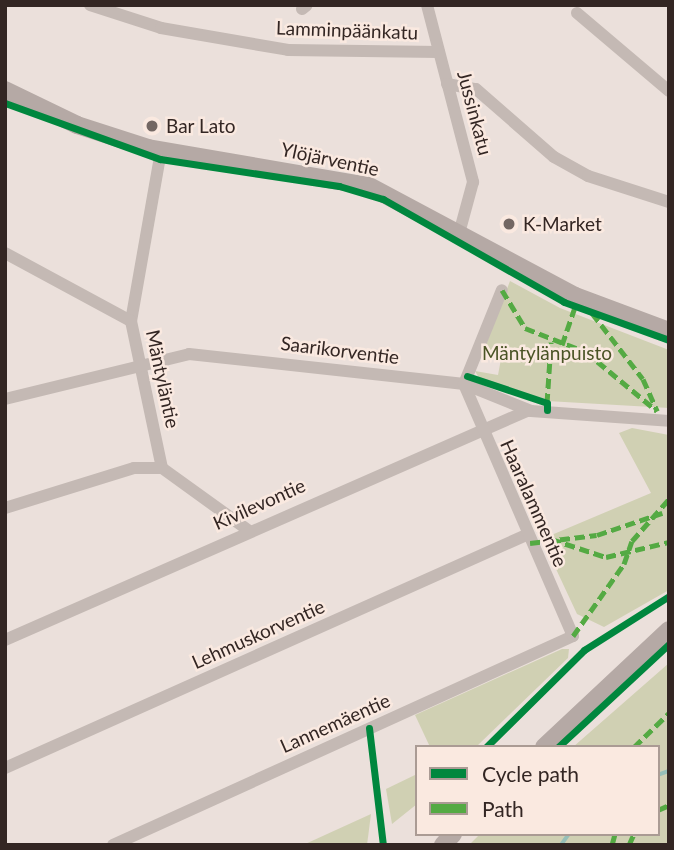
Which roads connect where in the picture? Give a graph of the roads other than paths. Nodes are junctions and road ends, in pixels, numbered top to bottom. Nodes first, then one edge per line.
1 (90, 5) edge
2 (427, 5) edge
3 (577, 13) dead end
4 (439, 52) junction
5 (447, 84) junction
6 (669, 91) edge
7 (7, 94) edge
8 (161, 151) junction
9 (669, 202) edge
10 (460, 230) junction
11 (5, 253) edge
12 (502, 290) dead end
13 (131, 321) junction
14 (669, 331) edge
15 (139, 366) junction
16 (464, 384) junction
17 (5, 399) edge
18 (531, 411) junction
19 (669, 421) edge
20 (479, 428) junction
21 (162, 468) junction
22 (5, 508) edge
23 (248, 530) junction
24 (526, 535) junction
25 (669, 631) edge
26 (573, 636) joint
27 (5, 640) edge
28 (546, 745) edge
29 (5, 768) edge
30 (113, 845) edge

1 - 4 street, Lamminpäänkatu
2 - 4 street, Jussinkatu
3 - 6 street
4 - 5 street, Jussinkatu
5 - 9 street
5 - 10 street, Jussinkatu
7 - 8 main road, Ylöjärventie
8 - 10 main road, Ylöjärventie
8 - 13 street, Mäntyläntie
10 - 14 main road, Ylöjärventie
11 - 13 street
12 - 16 street
13 - 15 street, Mäntyläntie
15 - 16 street, Saarikorventie
15 - 17 street, Saarikorventie
15 - 21 street, Mäntyläntie
16 - 18 street, Saarikorventie
16 - 20 street, Haaralammentie
18 - 19 street, Saarikorventie
18 - 20 street, Kivilevontie
20 - 23 street, Kivilevontie
20 - 24 street, Haaralammentie
21 - 22 street
21 - 23 street
23 - 27 street, Kivilevontie
24 - 26 street, Haaralammentie
24 - 29 street, Lehmuskorventie
25 - 28 main road
26 - 30 street, Lannemäentie

